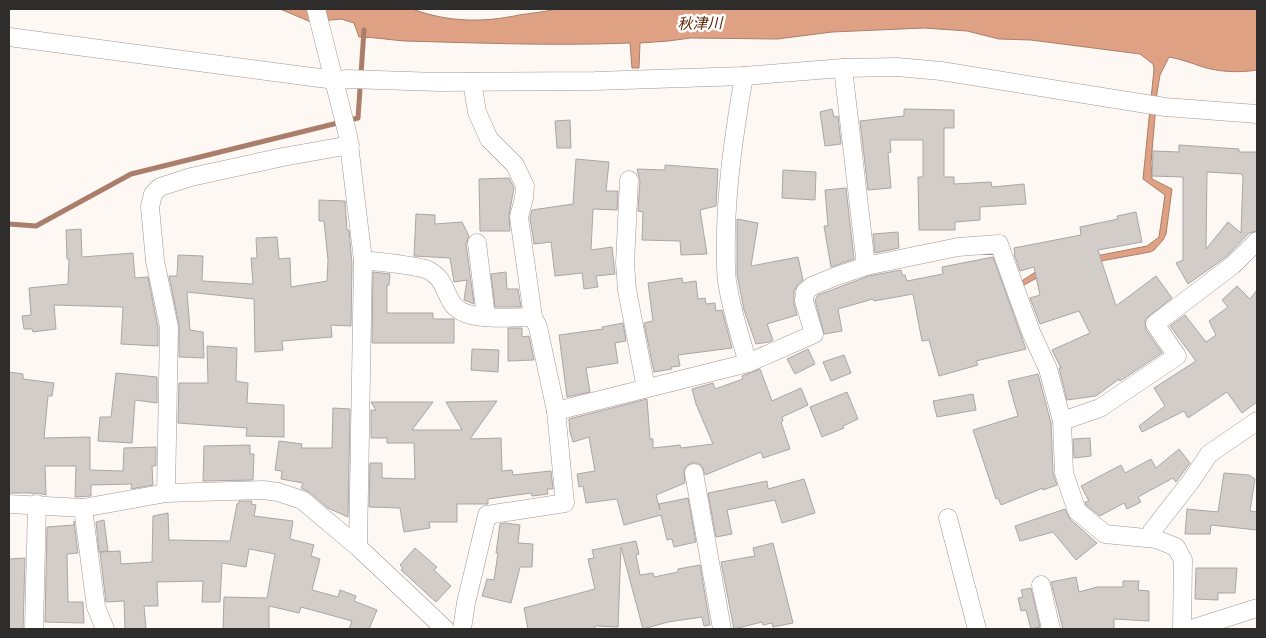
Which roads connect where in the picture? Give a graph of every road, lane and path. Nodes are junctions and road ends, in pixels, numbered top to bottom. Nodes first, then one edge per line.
1 (316, 9) edge
2 (9, 37) edge
3 (843, 68) junction
4 (744, 76) junction
5 (341, 80) junction
6 (472, 82) junction
7 (1257, 114) edge
8 (349, 140) junction
9 (630, 180) dead end
10 (1257, 241) edge
11 (477, 243) dead end
12 (363, 260) junction
13 (866, 266) junction
14 (486, 317) junction
15 (533, 317) junction
16 (748, 363) junction
17 (646, 388) junction
18 (556, 411) junction
19 (1062, 421) junction
20 (1257, 421) edge
21 (694, 473) dead end
22 (166, 494) junction
23 (9, 504) edge
24 (37, 504) junction
25 (83, 508) junction
26 (948, 518) dead end
27 (1149, 538) junction
28 (358, 547) junction
29 (1041, 585) dead end
30 (1257, 608) edge
31 (34, 629) edge
32 (106, 629) edge
33 (445, 629) edge
34 (462, 629) edge
35 (722, 629) edge
36 (977, 629) edge
37 (1052, 629) edge
38 (1182, 629) edge
39 (1191, 629) edge

1 - 5 street
2 - 5 street
3 - 4 street
3 - 7 street
3 - 13 street
4 - 6 street
4 - 16 street
5 - 6 street
5 - 8 street
6 - 15 street
8 - 12 street
8 - 22 street
9 - 17 street
10 - 19 street
11 - 14 street
12 - 14 street
12 - 28 street
13 - 16 street
13 - 19 street
14 - 15 street
15 - 18 street
16 - 17 street
17 - 18 street
18 - 34 street
19 - 27 street
20 - 27 street
21 - 35 street
22 - 25 street
22 - 28 street
23 - 24 street
24 - 25 street
24 - 31 street
25 - 32 street
26 - 36 street
27 - 38 street
28 - 33 street
29 - 37 street
30 - 39 street

